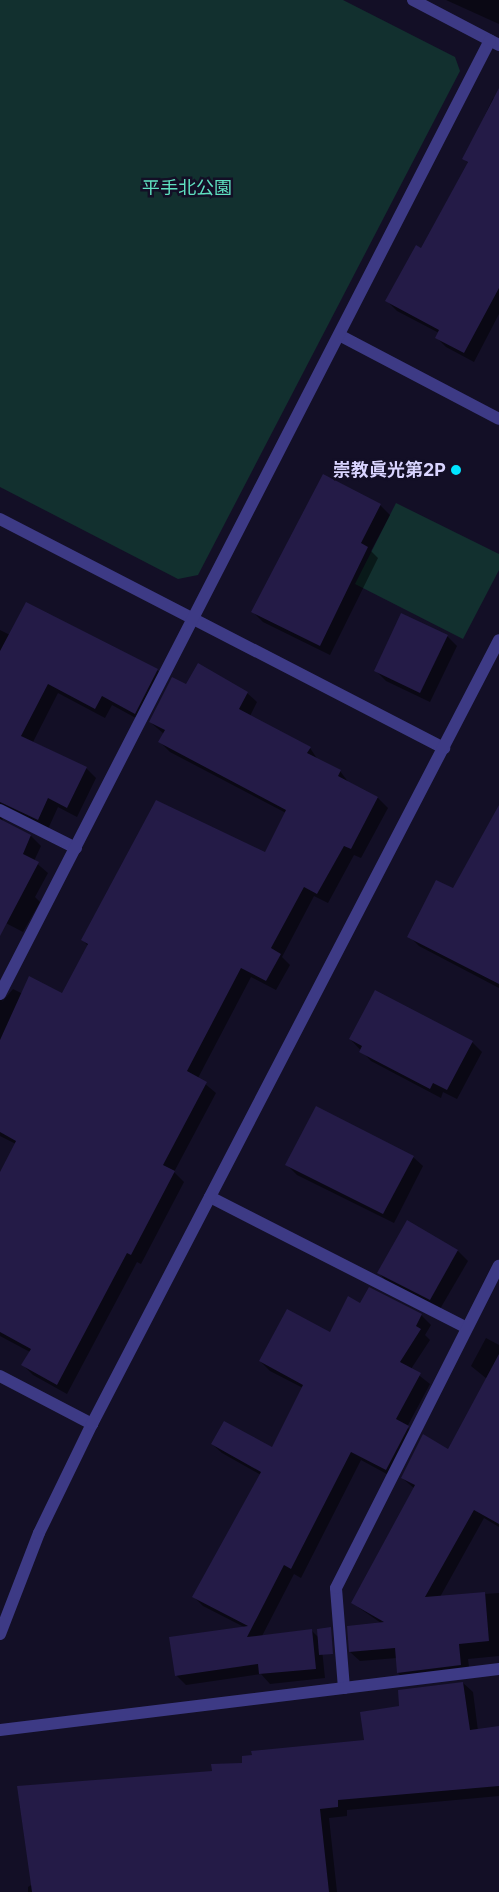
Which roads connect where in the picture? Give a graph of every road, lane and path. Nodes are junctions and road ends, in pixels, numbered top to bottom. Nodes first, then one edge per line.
1 (413, 0) edge
2 (495, 43) edge
3 (341, 336) junction
4 (499, 419) edge
5 (0, 519) edge
6 (193, 618) junction
7 (499, 640) edge
8 (444, 748) junction
9 (0, 810) edge
10 (76, 848) junction
11 (0, 994) edge
12 (210, 1198) junction
13 (499, 1266) edge
14 (467, 1328) junction
15 (0, 1376) edge
16 (92, 1424) junction
17 (0, 1634) edge
18 (499, 1669) edge
19 (344, 1688) junction
20 (0, 1730) edge

1 - 2 street
2 - 3 street
3 - 4 street
3 - 6 street
5 - 6 street
6 - 8 street
6 - 10 street
7 - 8 street
8 - 12 street
9 - 10 street
10 - 11 street
12 - 14 street
12 - 16 street
13 - 14 street
14 - 19 street
15 - 16 street
16 - 17 street
18 - 19 street
19 - 20 street

